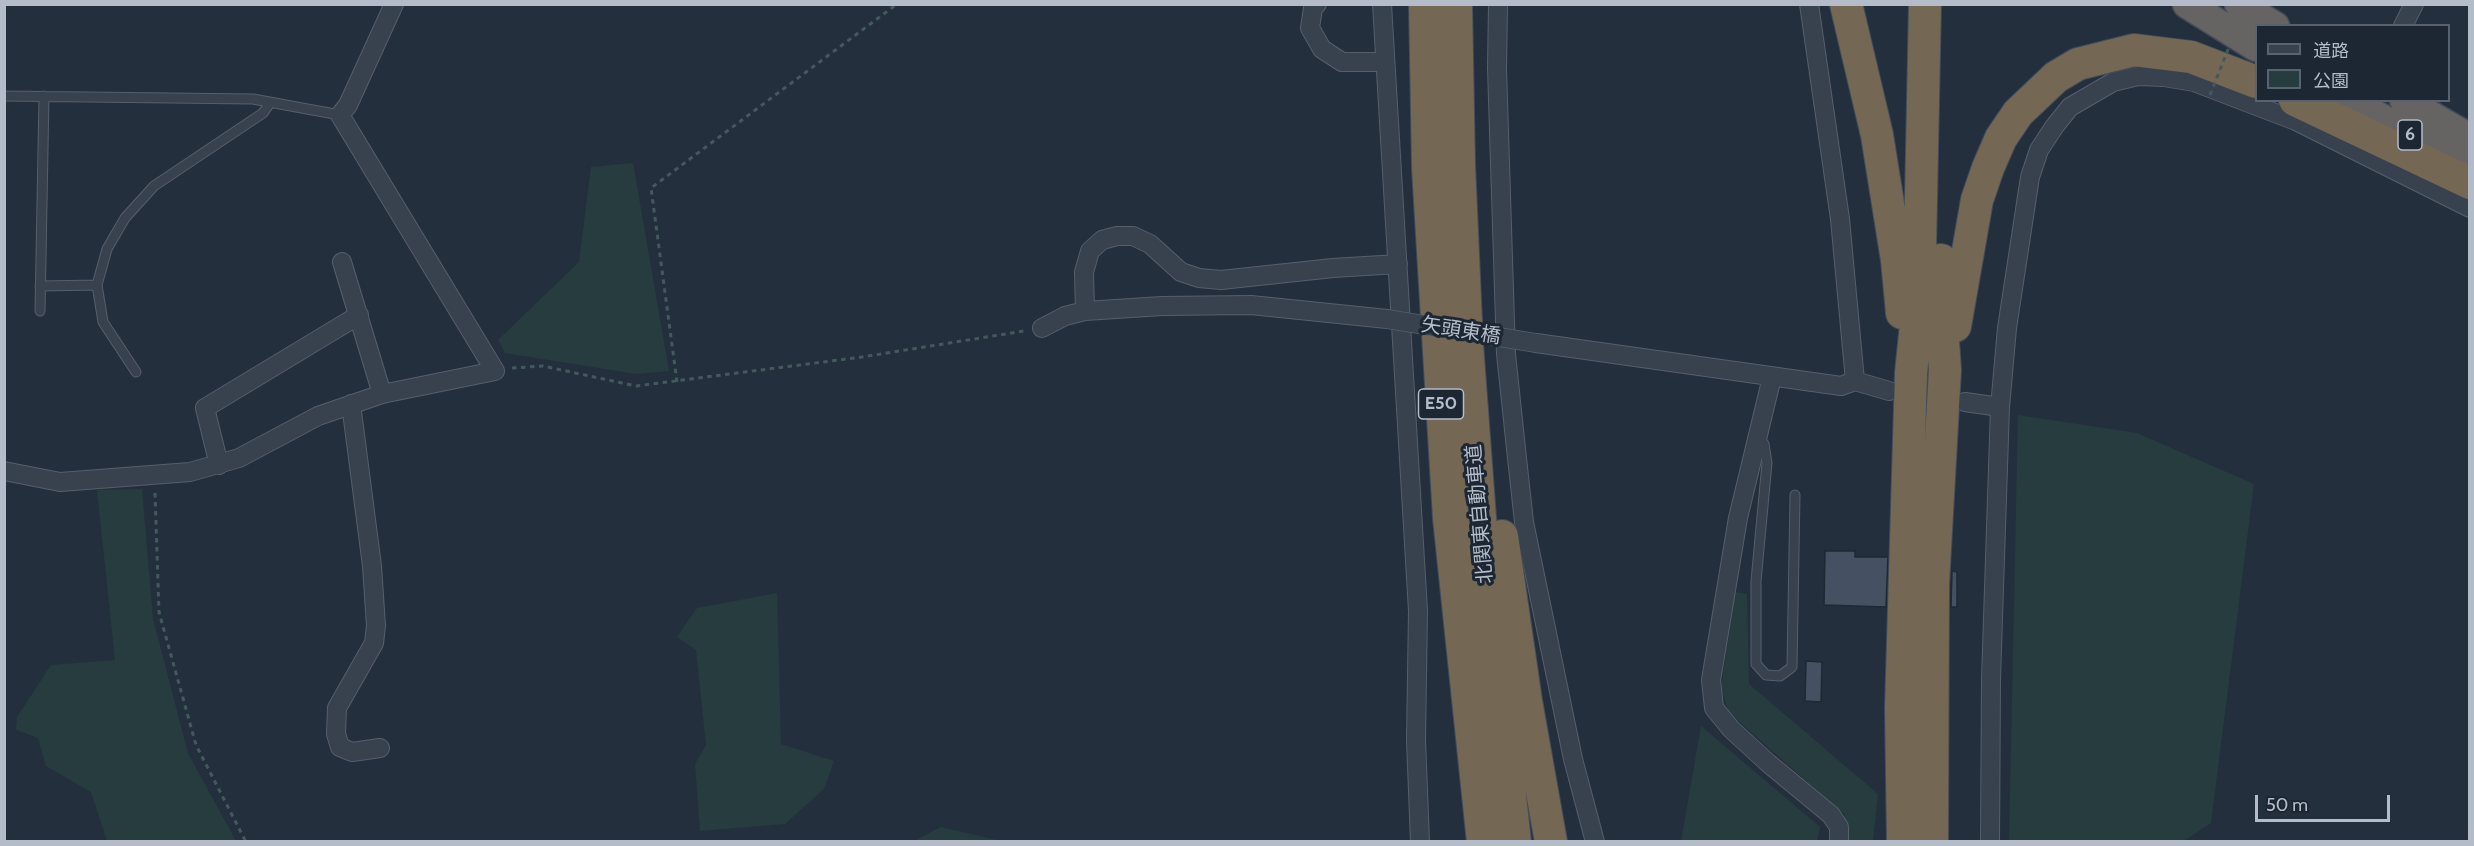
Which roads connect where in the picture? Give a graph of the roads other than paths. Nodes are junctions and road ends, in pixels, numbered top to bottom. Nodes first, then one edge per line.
1 (394, 4) edge
2 (1317, 4) edge
3 (1382, 4) edge
4 (1425, 4) edge
5 (1456, 4) edge
6 (1498, 4) edge
7 (1809, 4) edge
8 (1846, 4) edge
9 (1925, 4) edge
10 (1947, 4) edge
11 (2187, 4) edge
12 (2239, 4) edge
13 (2414, 4) edge
14 (2272, 24) edge
15 (2404, 24) edge
16 (2243, 47) edge
17 (1384, 62) junction
18 (2255, 82) edge
19 (4, 96) edge
20 (44, 96) junction
21 (2299, 102) edge
22 (2353, 102) edge
23 (2407, 102) edge
24 (270, 103) junction
25 (340, 115) junction
26 (2469, 138) edge
27 (1459, 165) junction
28 (2469, 169) edge
29 (2469, 183) edge
30 (2469, 208) edge
31 (342, 262) dead end
32 (1398, 264) junction
33 (97, 285) junction
34 (40, 286) junction
35 (40, 311) dead end
36 (1085, 311) junction
37 (359, 315) junction
38 (1042, 328) road end
39 (1945, 370) junction
40 (136, 372) dead end
41 (1772, 376) junction
42 (1855, 381) junction
43 (1900, 382) junction
44 (382, 394) junction
45 (1965, 402) dead end
46 (351, 404) junction
47 (2000, 407) junction
48 (1757, 436) junction
49 (219, 465) junction
50 (4, 471) edge
51 (1795, 495) dead end
52 (380, 748) dead end
53 (1900, 835) edge
54 (1420, 842) edge
55 (1482, 842) edge
56 (1515, 842) edge
57 (1551, 842) edge
58 (1595, 842) edge
59 (1839, 842) edge
60 (1932, 842) edge
61 (1990, 842) edge

1 - 25 street
2 - 17 street
3 - 17 street
4 - 55 highway, 北関東自動車道 / E50
5 - 27 highway, 北関東自動車道 / E50
6 - 58 street
7 - 42 street
8 - 43 highway
9 - 43 highway
10 - 39 highway
11 - 16 highway
12 - 14 highway
13 - 15 street
17 - 32 street
18 - 39 highway
19 - 20 lane
20 - 24 lane
20 - 34 lane
21 - 29 highway
22 - 28 highway, 6
23 - 26 highway, 6
24 - 25 lane
24 - 33 lane
25 - 44 street
27 - 56 highway, 北関東自動車道 / E50
27 - 57 highway
30 - 47 street
31 - 37 street
32 - 36 street
32 - 54 street
33 - 34 lane
33 - 40 lane
34 - 35 lane
36 - 38 street, 矢頭東橋
36 - 41 street, 矢頭東橋, bridge
37 - 44 street
37 - 49 street
39 - 60 highway
41 - 42 street, 矢頭東橋
41 - 48 street
42 - 43 street
43 - 53 highway
44 - 46 street
45 - 47 street
46 - 49 street
46 - 52 street
47 - 61 street
48 - 51 lane
48 - 59 street
49 - 50 street

